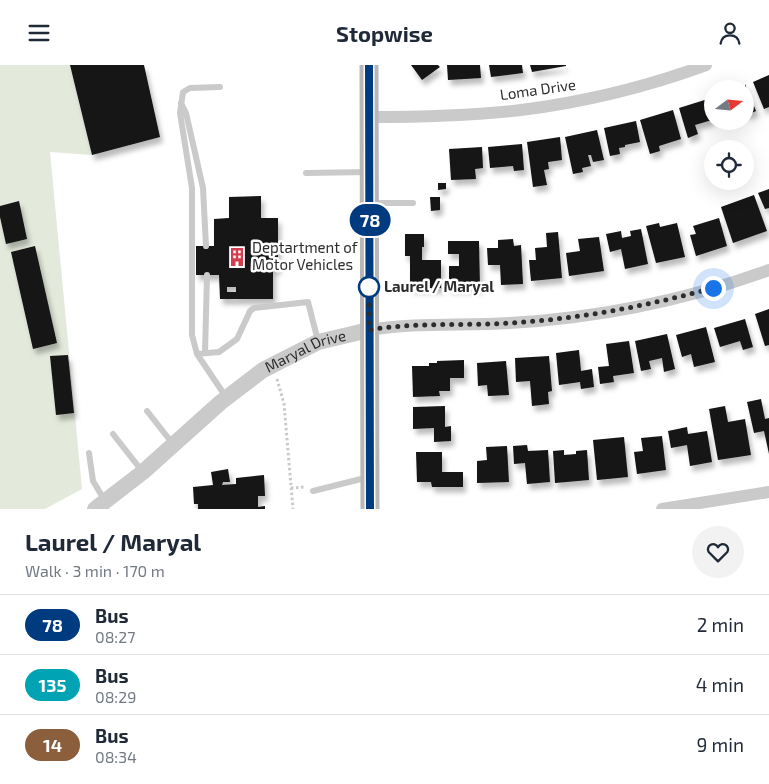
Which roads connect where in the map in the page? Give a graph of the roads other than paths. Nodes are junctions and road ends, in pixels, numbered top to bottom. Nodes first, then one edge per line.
1 (369, 65) edge
2 (706, 65) edge
3 (220, 87) dead end
4 (181, 103) junction
5 (370, 117) junction
6 (369, 172) junction
7 (306, 173) dead end
8 (370, 203) junction
9 (413, 203) dead end
10 (206, 246) dead end
11 (769, 270) edge
12 (207, 275) dead end
13 (369, 330) junction
14 (318, 342) junction
15 (205, 353) junction
16 (198, 354) junction
17 (227, 398) junction
18 (147, 411) dead end
19 (112, 434) dead end
20 (173, 445) junction
21 (89, 453) dead end
22 (142, 472) junction
23 (370, 477) junction
24 (313, 491) dead end
25 (769, 492) edge
26 (100, 505) edge
27 (370, 509) edge
28 (662, 509) edge

1 - 5 main road
2 - 5 street, Loma Drive
3 - 4 lane
4 - 10 lane
4 - 16 lane
5 - 6 main road
6 - 7 lane
6 - 8 main road
8 - 9 lane
8 - 13 main road
11 - 13 street, Maryal Drive
12 - 15 lane
13 - 14 street, Maryal Drive
13 - 23 main road
14 - 15 lane
14 - 17 street, Maryal Drive
15 - 16 lane
16 - 17 lane
17 - 20 street, Maryal Drive
18 - 20 lane
19 - 22 lane
20 - 22 street, Maryal Drive
21 - 26 lane
22 - 26 street, Maryal Drive
23 - 24 lane
23 - 27 main road
25 - 28 street

